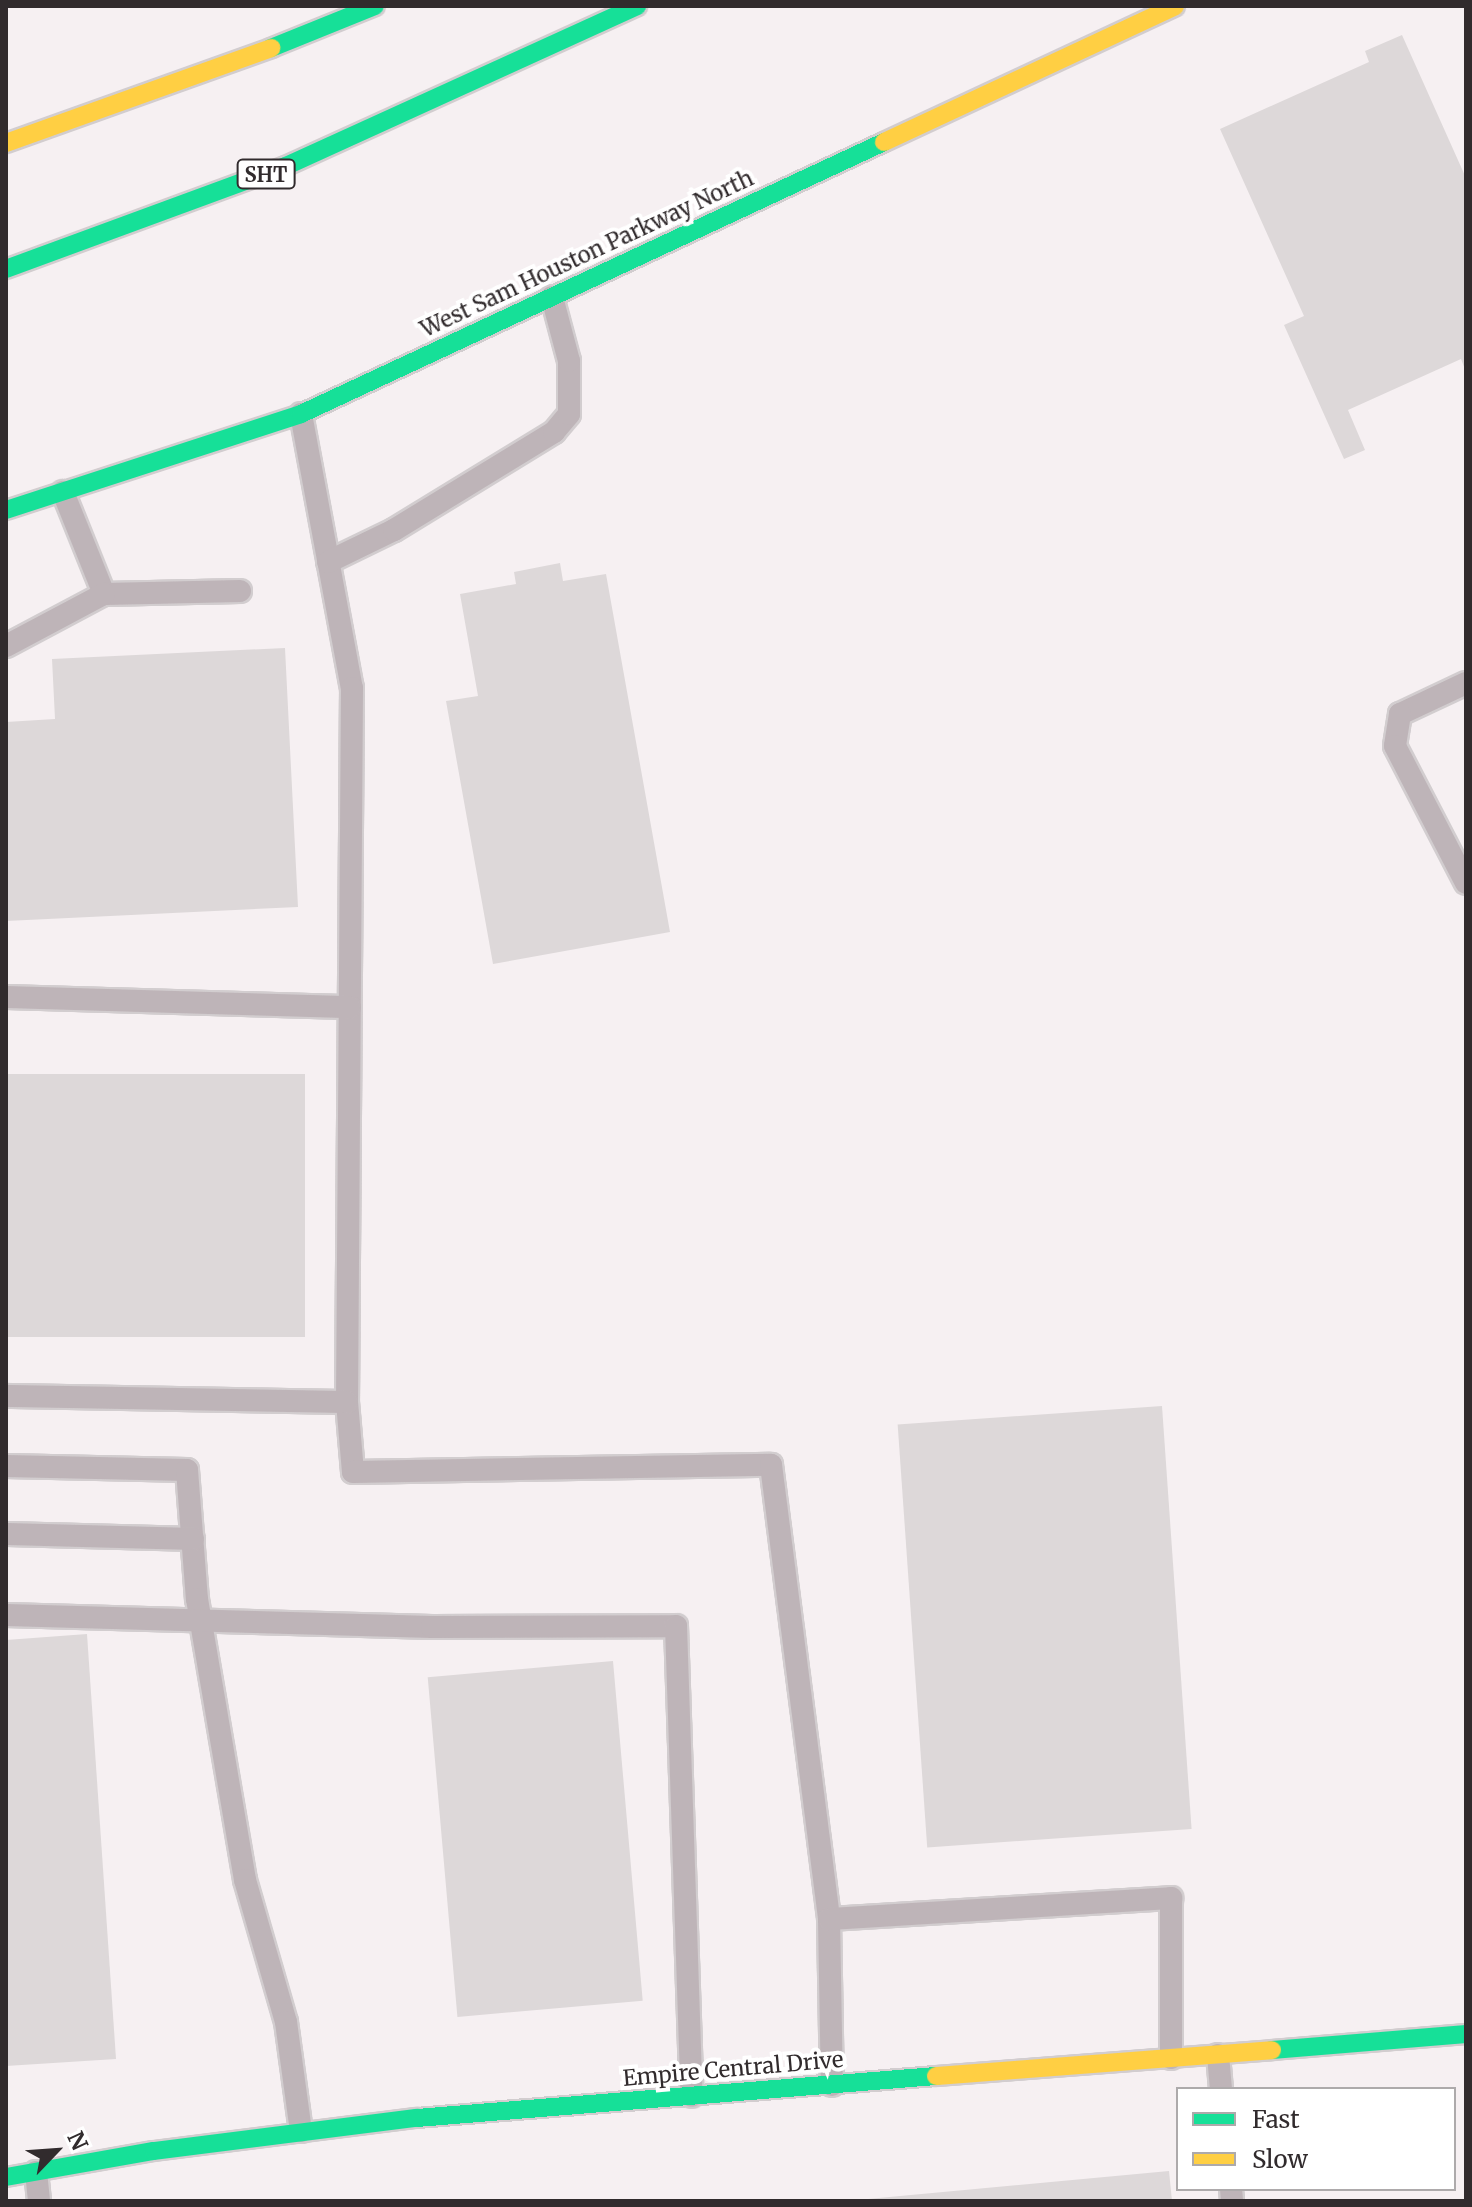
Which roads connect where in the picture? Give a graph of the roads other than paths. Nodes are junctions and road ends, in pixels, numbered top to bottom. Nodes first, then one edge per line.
1 (375, 6) edge
2 (637, 6) edge
3 (1175, 6) edge
4 (6, 143) edge
5 (6, 269) edge
6 (552, 297) junction
7 (301, 414) junction
8 (63, 492) junction
9 (6, 510) edge
10 (328, 562) junction
11 (240, 591) dead end
12 (104, 594) junction
13 (6, 646) edge
14 (1466, 683) edge
15 (1466, 883) edge
16 (6, 997) edge
17 (350, 1007) junction
18 (6, 1396) edge
19 (347, 1402) junction
20 (6, 1466) edge
21 (6, 1534) edge
22 (193, 1539) junction
23 (6, 1615) edge
24 (201, 1619) junction
25 (829, 1919) junction
26 (1466, 2034) edge
27 (1218, 2055) junction
28 (1171, 2058) junction
29 (832, 2085) junction
30 (1221, 2087) edge
31 (692, 2096) junction
32 (301, 2131) junction
33 (36, 2172) junction
34 (6, 2177) edge
35 (39, 2201) edge

1 - 4 main road
2 - 5 main road, SHT
3 - 6 main road, West Sam Houston Parkway North
6 - 7 main road, West Sam Houston Parkway North
6 - 10 lane
7 - 8 main road, West Sam Houston Parkway North
7 - 10 lane
8 - 9 main road, West Sam Houston Parkway North
8 - 12 lane
10 - 17 lane
11 - 12 lane
12 - 13 lane
14 - 15 lane
16 - 17 lane
17 - 19 lane
18 - 19 lane
19 - 25 lane
20 - 22 lane
21 - 22 lane
22 - 24 lane
23 - 24 lane
24 - 31 lane
24 - 32 lane
25 - 28 lane
25 - 29 lane
26 - 27 main road, Empire Central Drive
27 - 28 main road, Empire Central Drive
27 - 30 lane
28 - 29 main road, Empire Central Drive
29 - 31 main road, Empire Central Drive
31 - 32 main road, Empire Central Drive
32 - 33 main road, Empire Central Drive
33 - 34 main road, Empire Central Drive
33 - 35 lane

